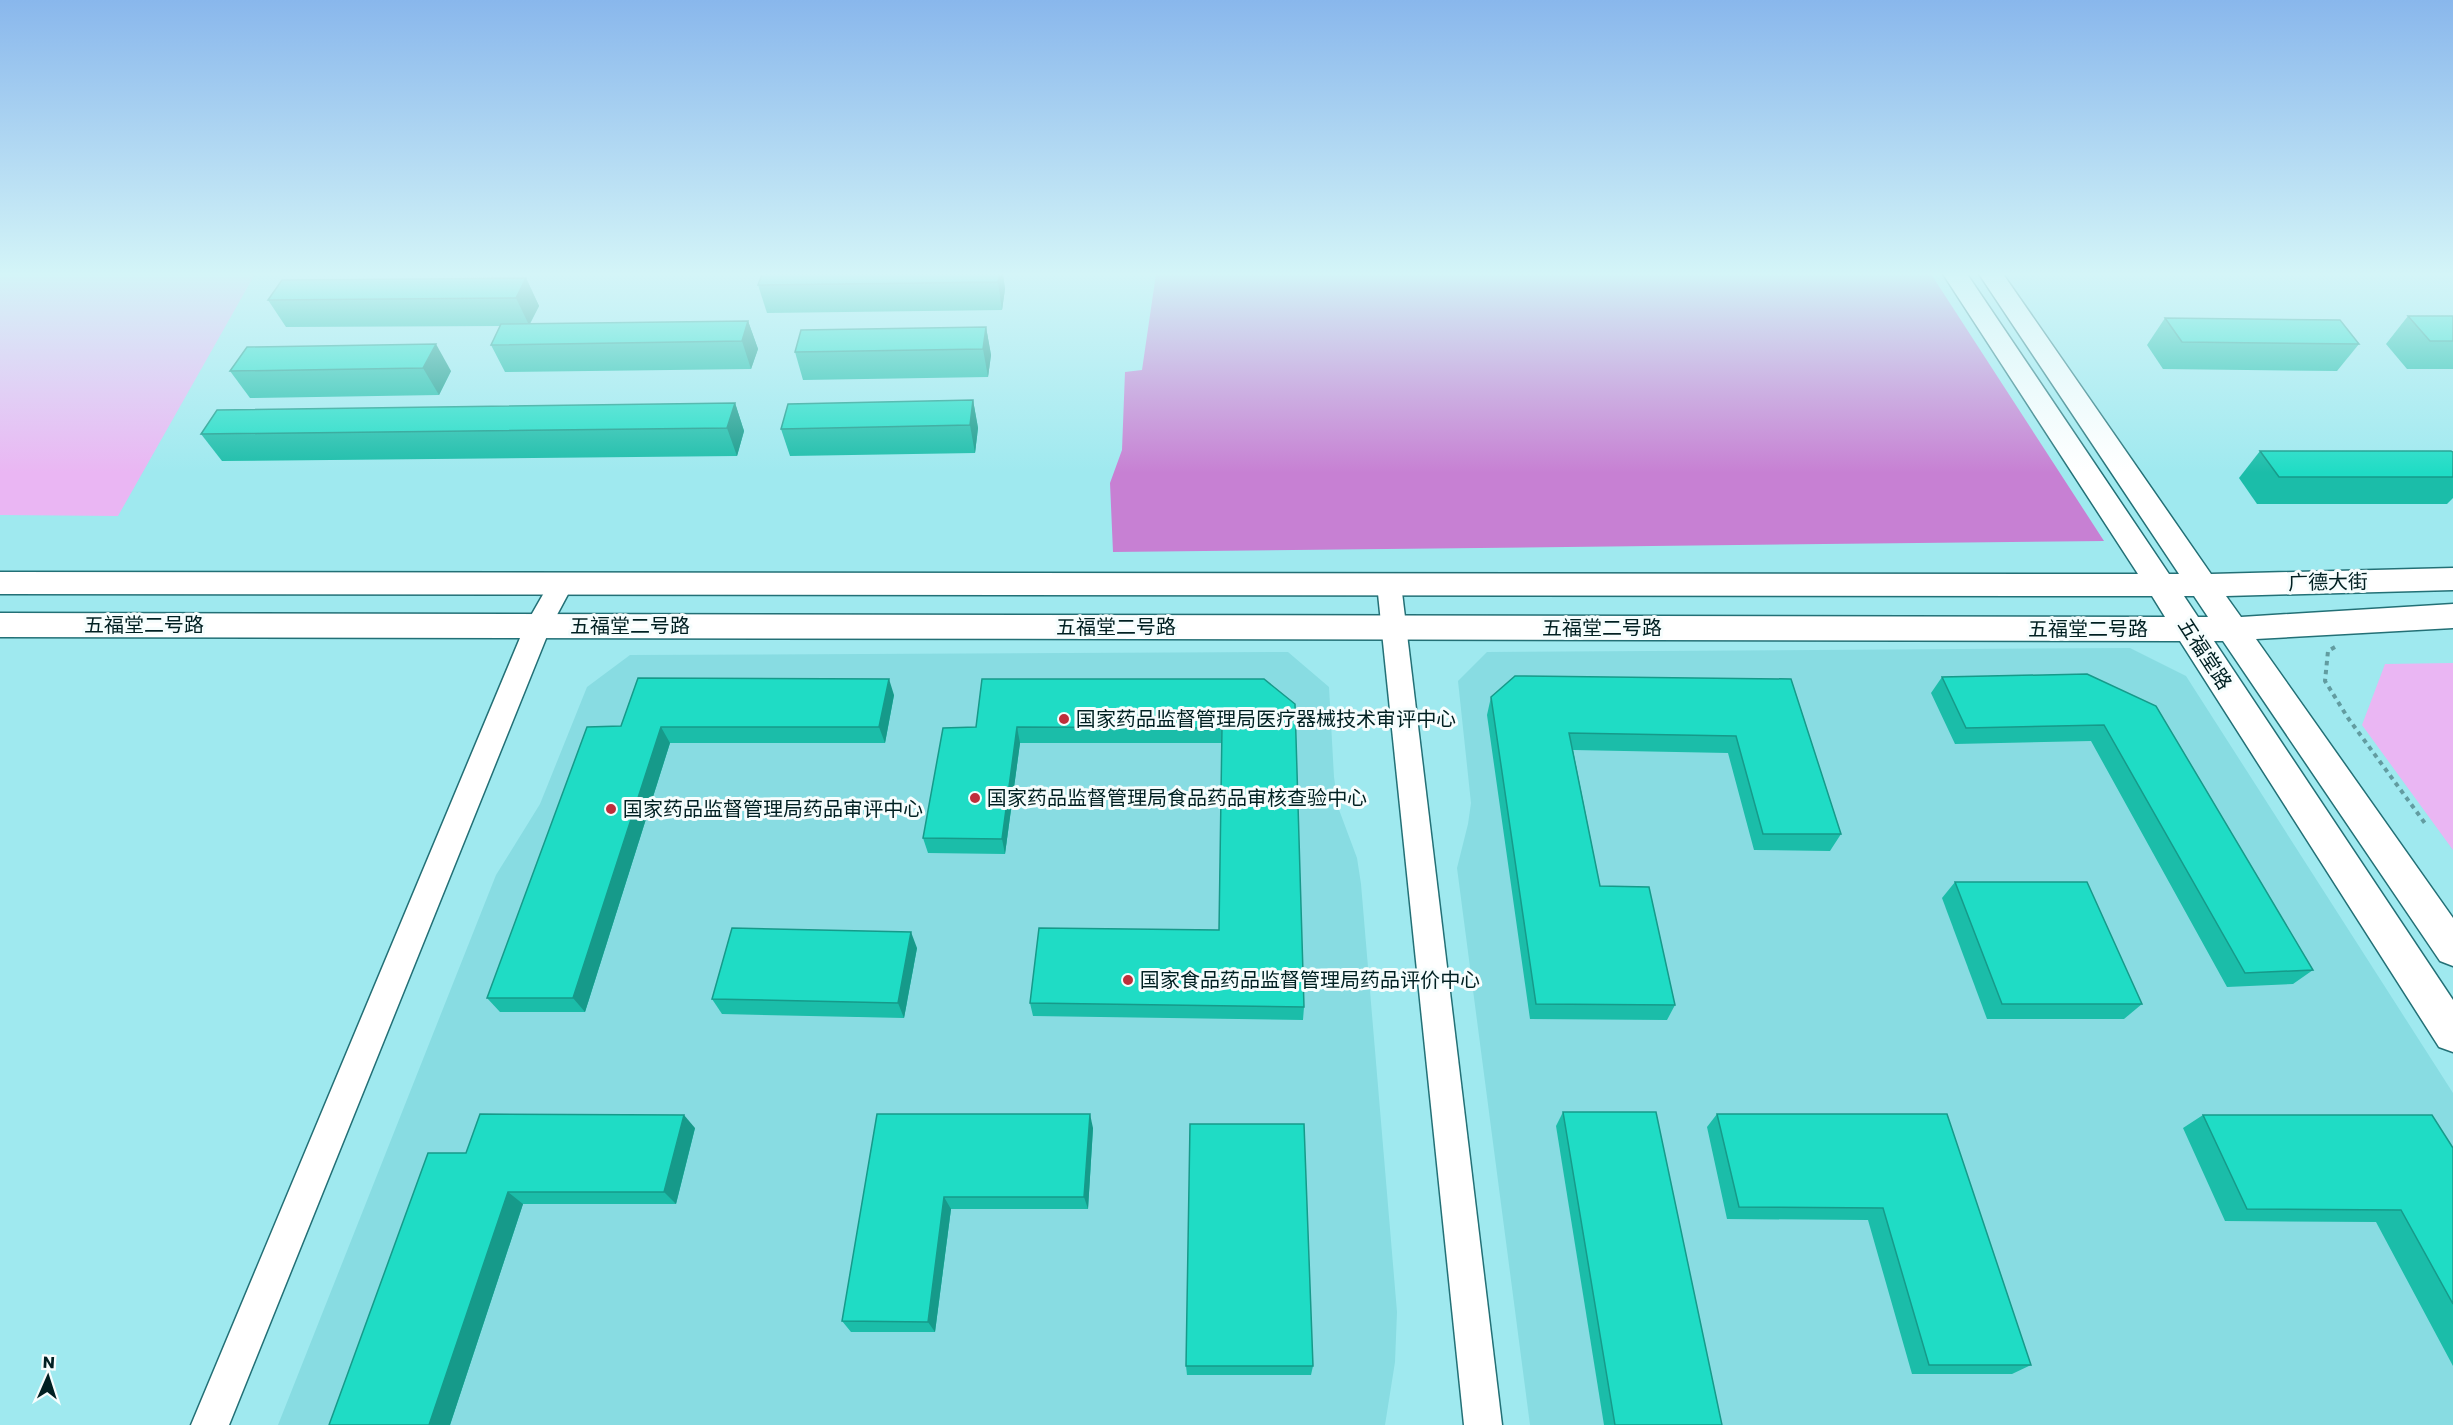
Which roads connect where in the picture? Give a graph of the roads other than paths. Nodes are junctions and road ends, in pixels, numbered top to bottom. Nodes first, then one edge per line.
1 (1999, 340) edge
2 (2037, 340) edge
3 (2453, 579) edge
4 (0, 583) edge
5 (562, 584) junction
6 (1389, 584) junction
7 (2161, 585) junction
8 (2204, 585) junction
9 (2453, 616) edge
10 (0, 625) edge
11 (538, 626) junction
12 (1394, 628) junction
13 (2189, 629) junction
14 (2233, 629) junction
15 (2453, 949) edge
16 (2453, 1034) edge
17 (210, 1425) edge
18 (1482, 1425) edge

1 - 7 main road, 五福堂路
2 - 8 main road, 五福堂路
3 - 8 main road, 广德大街
4 - 5 main road
5 - 6 main road
5 - 11 street
6 - 7 main road
6 - 12 street
7 - 8 main road
7 - 13 main road, 五福堂路
8 - 14 main road, 五福堂路
9 - 14 main road, 广德大街
10 - 11 main road, 五福堂二号路
11 - 12 main road, 五福堂二号路
11 - 17 street
12 - 13 main road, 五福堂二号路
12 - 18 street
13 - 14 main road, 五福堂二号路
13 - 16 main road, 五福堂路
14 - 15 main road, 五福堂路

